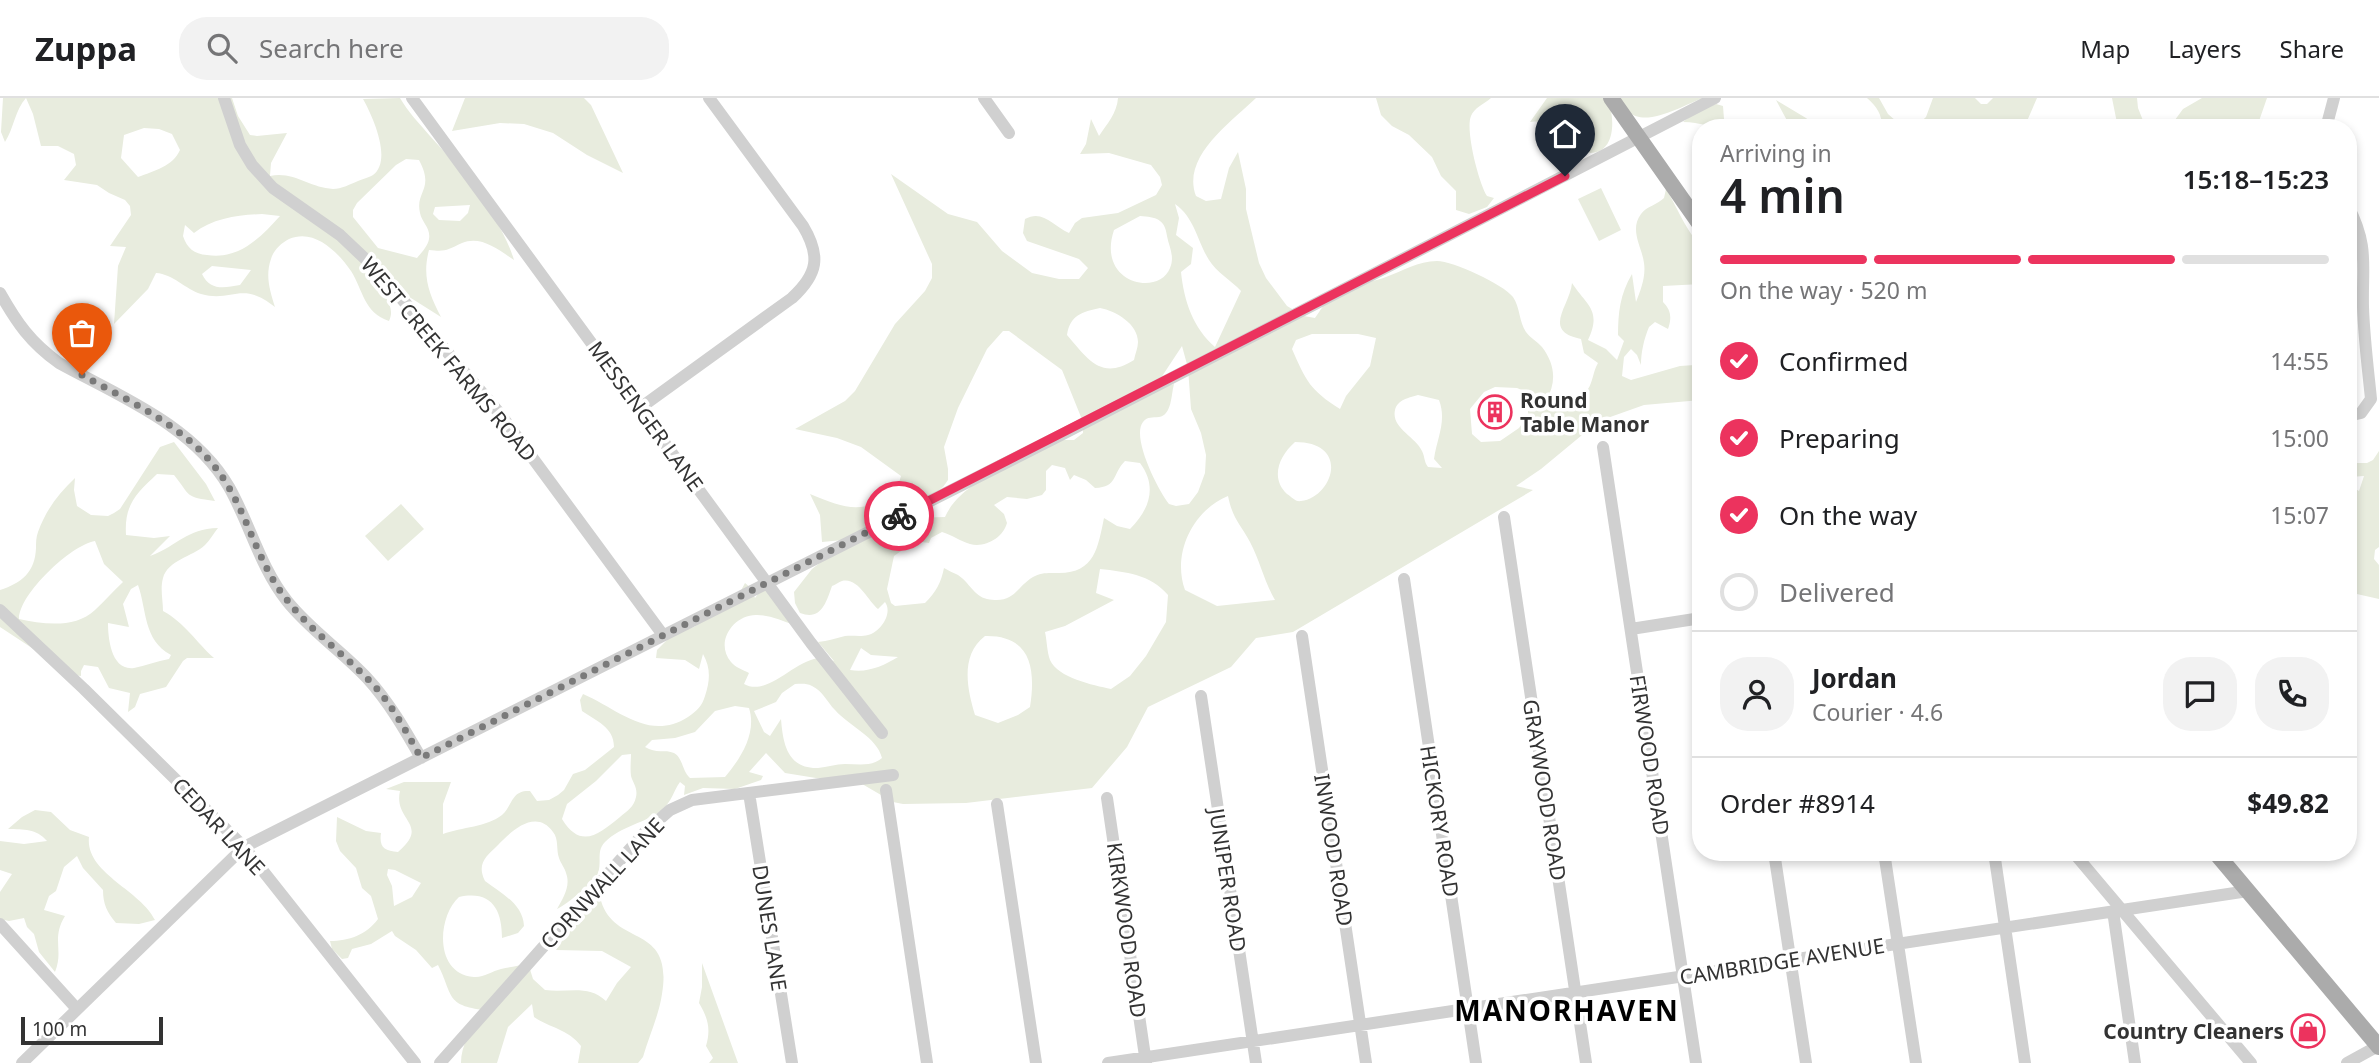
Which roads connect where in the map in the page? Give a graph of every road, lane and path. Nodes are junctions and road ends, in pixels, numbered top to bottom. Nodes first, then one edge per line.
1 (224, 98) edge
2 (412, 98) edge
3 (709, 98) edge
4 (984, 98) edge
5 (1611, 98) edge
6 (1715, 98) edge
7 (2334, 98) edge
8 (2328, 119) edge
9 (1009, 133) dead end
10 (1639, 138) junction
11 (1692, 213) edge
12 (2357, 225) edge
13 (0, 293) edge
14 (640, 408) junction
15 (2357, 414) edge
16 (1603, 447) dead end
17 (1504, 517) dead end
18 (1404, 579) dead end
19 (767, 582) junction
20 (0, 610) edge
21 (1692, 619) edge
22 (1631, 629) junction
23 (663, 635) junction
24 (1302, 636) dead end
25 (1200, 696) dead end
26 (882, 733) dead end
27 (421, 758) junction
28 (893, 775) dead end
29 (886, 790) dead end
30 (749, 793) junction
31 (1107, 798) dead end
32 (997, 804) dead end
33 (244, 847) junction
34 (1775, 861) edge
35 (1885, 861) edge
36 (1995, 861) edge
37 (2080, 861) edge
38 (2223, 861) edge
39 (2248, 891) junction
40 (2118, 911) junction
41 (0, 925) edge
42 (2005, 928) junction
43 (1898, 944) junction
44 (1790, 960) junction
45 (1683, 976) junction
46 (1575, 992) junction
47 (1468, 1008) junction
48 (77, 1009) junction
49 (1360, 1025) junction
50 (1252, 1041) junction
51 (2379, 1046) edge
52 (1146, 1060) edge
53 (22, 1063) edge
54 (415, 1063) edge
55 (440, 1063) edge
56 (792, 1063) edge
57 (927, 1063) edge
58 (1036, 1063) edge
59 (1108, 1063) edge
60 (1256, 1063) edge
61 (1366, 1063) edge
62 (1476, 1063) edge
63 (1586, 1063) edge
64 (1696, 1063) edge
65 (1806, 1063) edge
66 (1916, 1063) edge
67 (2025, 1063) edge
68 (2135, 1063) edge
69 (2251, 1063) edge
70 (2347, 1063) edge

1 - 23 street, WEST CREEK FARMS ROAD
2 - 14 street, MESSENGER LANE
3 - 14 street
4 - 9 street
5 - 10 main road
6 - 10 street
7 - 8 street
10 - 11 main road
10 - 19 street
12 - 15 street
13 - 27 street
14 - 19 street, MESSENGER LANE
16 - 22 street, FIRWOOD ROAD
17 - 46 street, GRAYWOOD ROAD
18 - 47 street, HICKORY ROAD
19 - 23 street
19 - 26 street, MESSENGER LANE
20 - 33 street, CEDAR LANE
21 - 22 street
22 - 45 street, FIRWOOD ROAD
23 - 27 street
24 - 49 street, INWOOD ROAD
25 - 50 street, JUNIPER ROAD
27 - 33 street
28 - 30 street, CORNWALL LANE
29 - 57 street
30 - 55 street, CORNWALL LANE
30 - 56 street, DUNES LANE
31 - 52 street, KIRKWOOD ROAD
32 - 58 street
33 - 48 street
33 - 54 street, CEDAR LANE
34 - 44 street
35 - 43 street
36 - 42 street
37 - 40 street
38 - 39 main road
39 - 40 street, CAMBRIDGE AVENUE
39 - 51 main road
40 - 42 street, CAMBRIDGE AVENUE
40 - 68 street
40 - 69 street
41 - 48 street
42 - 43 street, CAMBRIDGE AVENUE
42 - 67 street
43 - 44 street, CAMBRIDGE AVENUE
43 - 66 street
44 - 45 street, CAMBRIDGE AVENUE
44 - 65 street
45 - 46 street, CAMBRIDGE AVENUE
45 - 64 street, FIRWOOD ROAD
46 - 47 street, CAMBRIDGE AVENUE
46 - 63 street, GRAYWOOD ROAD
47 - 49 street, CAMBRIDGE AVENUE
47 - 62 street, HICKORY ROAD
48 - 53 street
49 - 50 street, CAMBRIDGE AVENUE
49 - 61 street, INWOOD ROAD
50 - 52 street, CAMBRIDGE AVENUE
50 - 60 street, JUNIPER ROAD
51 - 70 street
52 - 59 street, CAMBRIDGE AVENUE

